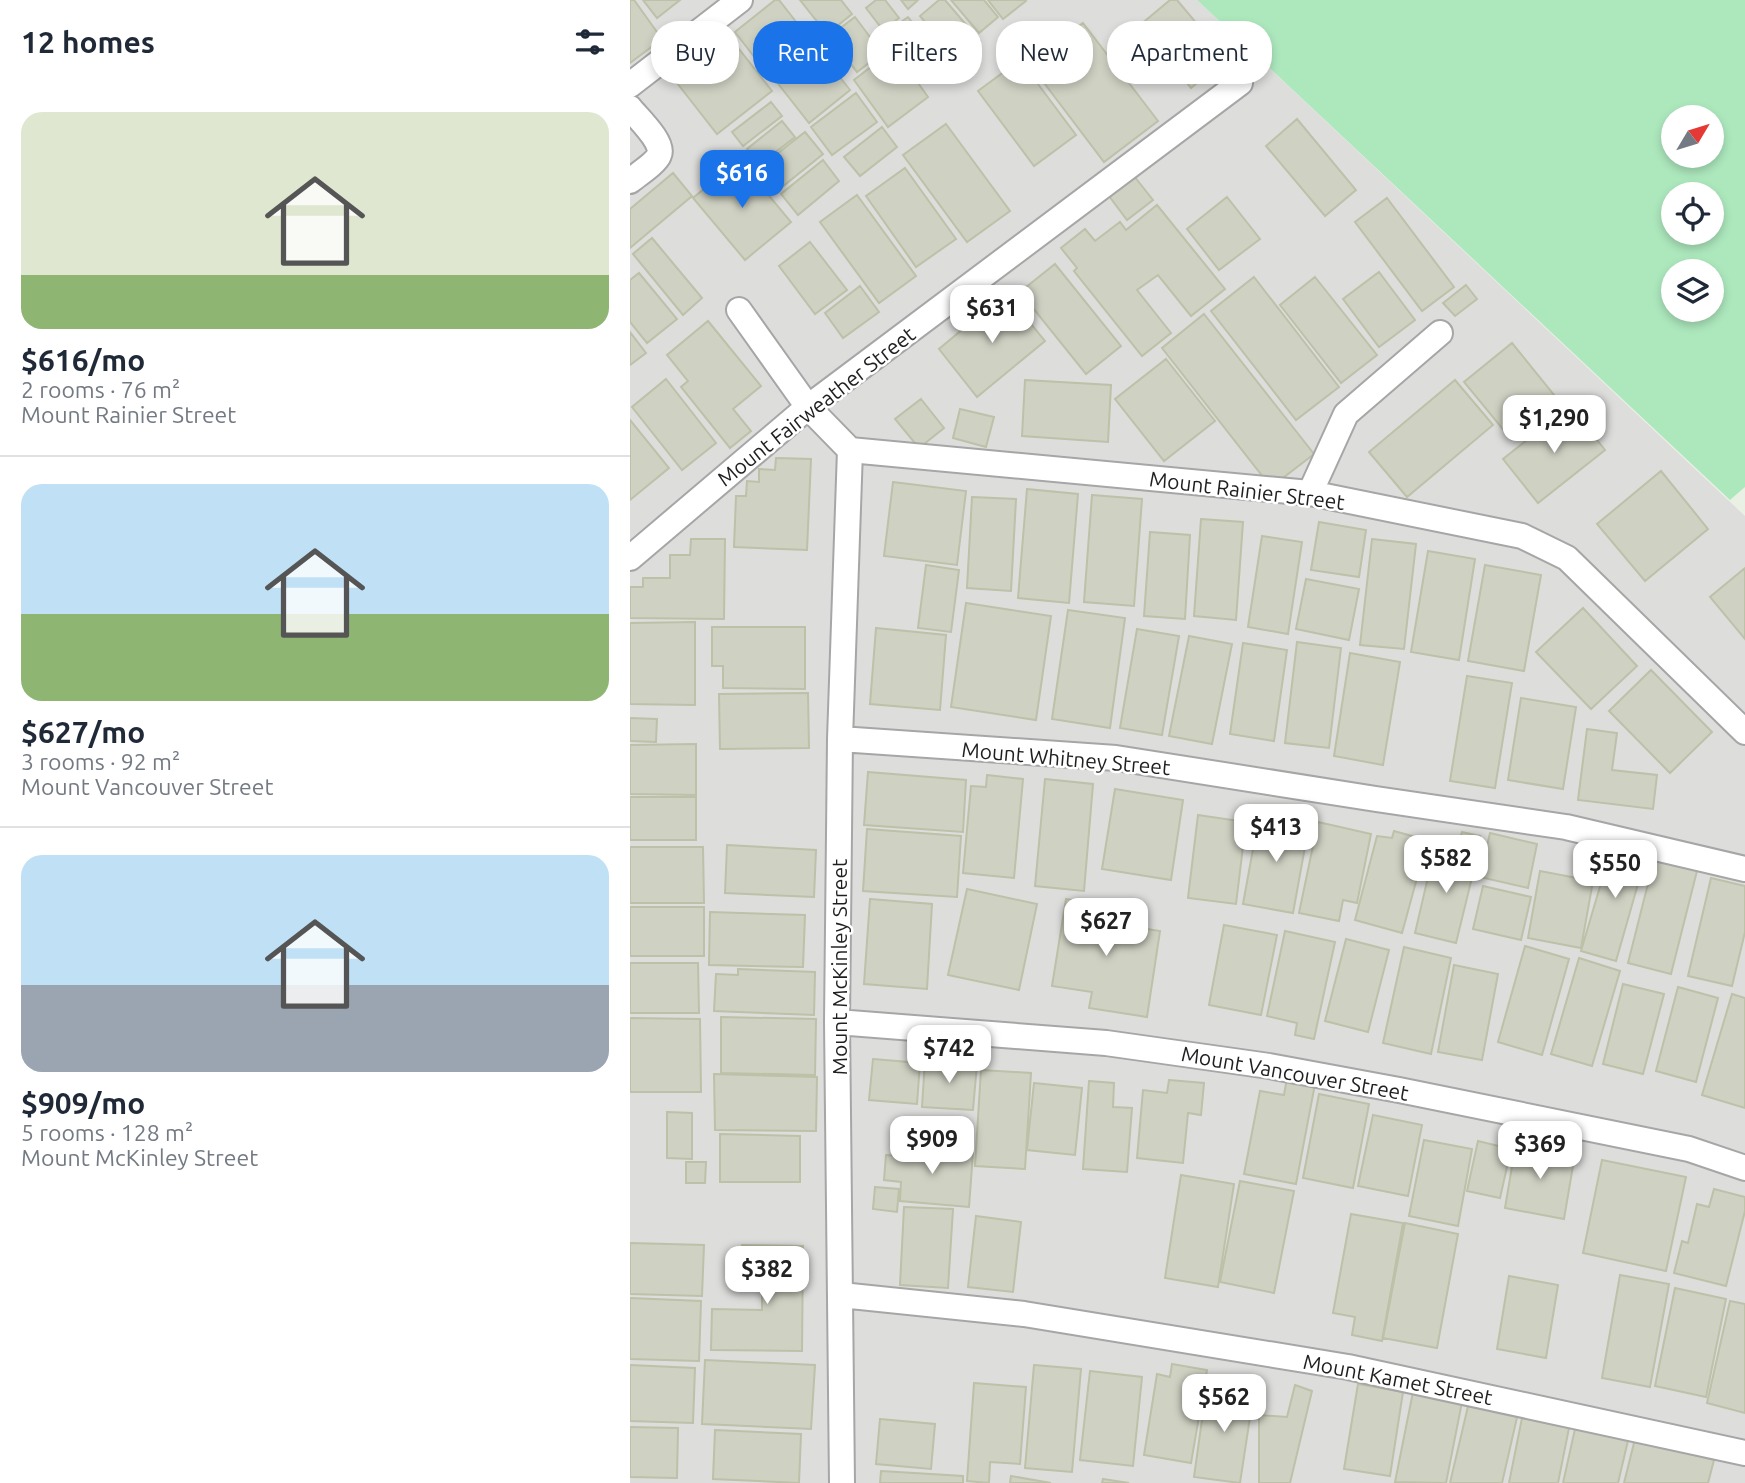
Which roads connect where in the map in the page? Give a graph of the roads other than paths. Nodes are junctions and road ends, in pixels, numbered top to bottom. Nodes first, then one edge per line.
1 (740, 0) edge
2 (1239, 84) edge
3 (630, 85) edge
4 (630, 108) edge
5 (630, 181) edge
6 (739, 310) dead end
7 (1440, 333) dead end
8 (808, 407) junction
9 (850, 450) junction
10 (1310, 493) junction
11 (630, 558) edge
12 (1745, 732) edge
13 (840, 739) junction
14 (1745, 869) edge
15 (837, 1023) junction
16 (1745, 1168) edge
17 (841, 1296) junction
18 (1745, 1453) edge
19 (842, 1483) edge

1 - 3 street
2 - 8 street, Mount Fairweather Street
4 - 5 street
6 - 8 street
7 - 10 street
8 - 9 street
8 - 11 street, Mount Fairweather Street
9 - 10 street, Mount Rainier Street
9 - 13 street, Mount McKinley Street
10 - 12 street, Mount Rainier Street
13 - 14 street, Mount Whitney Street
13 - 15 street, Mount McKinley Street
15 - 16 street, Mount Vancouver Street
15 - 17 street, Mount McKinley Street
17 - 18 street, Mount Kamet Street
17 - 19 street, Mount McKinley Street

